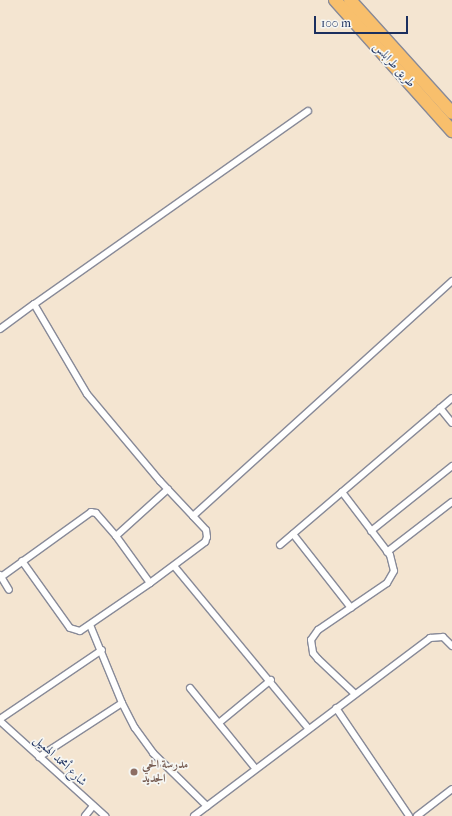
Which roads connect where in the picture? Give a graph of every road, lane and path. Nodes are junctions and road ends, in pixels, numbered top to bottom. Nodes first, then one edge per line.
1 (335, 0) edge
2 (350, 0) edge
3 (308, 111) dead end
4 (452, 113) edge
5 (452, 131) edge
6 (452, 281) edge
7 (34, 304) junction
8 (0, 329) edge
9 (452, 398) edge
10 (440, 408) junction
11 (452, 423) edge
12 (452, 466) edge
13 (168, 489) junction
14 (342, 492) junction
15 (452, 502) edge
16 (193, 516) junction
17 (371, 531) junction
18 (293, 534) junction
19 (116, 536) junction
20 (280, 545) dead end
21 (387, 552) junction
22 (22, 561) junction
23 (174, 566) junction
24 (0, 576) edge
25 (150, 583) junction
26 (9, 590) dead end
27 (351, 608) junction
28 (90, 625) junction
29 (452, 646) edge
30 (102, 650) junction
31 (271, 680) junction
32 (190, 688) dead end
33 (355, 694) junction
34 (122, 703) junction
35 (336, 708) junction
36 (0, 720) edge
37 (220, 722) junction
38 (308, 728) junction
39 (39, 757) junction
40 (255, 768) junction
41 (452, 789) edge
42 (93, 806) junction
43 (206, 806) junction
44 (85, 816) edge
45 (105, 816) edge
46 (194, 816) edge
47 (409, 816) edge
48 (418, 816) edge

1 - 5 highway, طريق طرابلس
2 - 4 highway
3 - 7 street
6 - 16 street
7 - 8 street
7 - 13 street
9 - 10 street
10 - 11 street
10 - 14 street
12 - 17 street
13 - 16 street
13 - 19 street
14 - 17 street
14 - 18 street
15 - 21 street
16 - 23 street
17 - 21 street
18 - 20 street
18 - 27 street
19 - 22 street
19 - 25 street
21 - 27 street
22 - 24 street
22 - 28 street
23 - 25 street
23 - 31 street
24 - 26 street
25 - 28 street
27 - 33 street
28 - 30 street
29 - 33 street
30 - 34 street
30 - 36 street
31 - 37 street
31 - 38 street
32 - 37 street
33 - 35 street
34 - 39 street
34 - 43 street
35 - 38 street
35 - 47 street
36 - 39 street, شارع أمحمد الهميل
37 - 40 street
38 - 40 street
39 - 42 street, شارع أمحمد الهميل
40 - 43 street
41 - 48 street
42 - 44 street
42 - 45 street, شارع أمحمد الهميل
43 - 46 street

